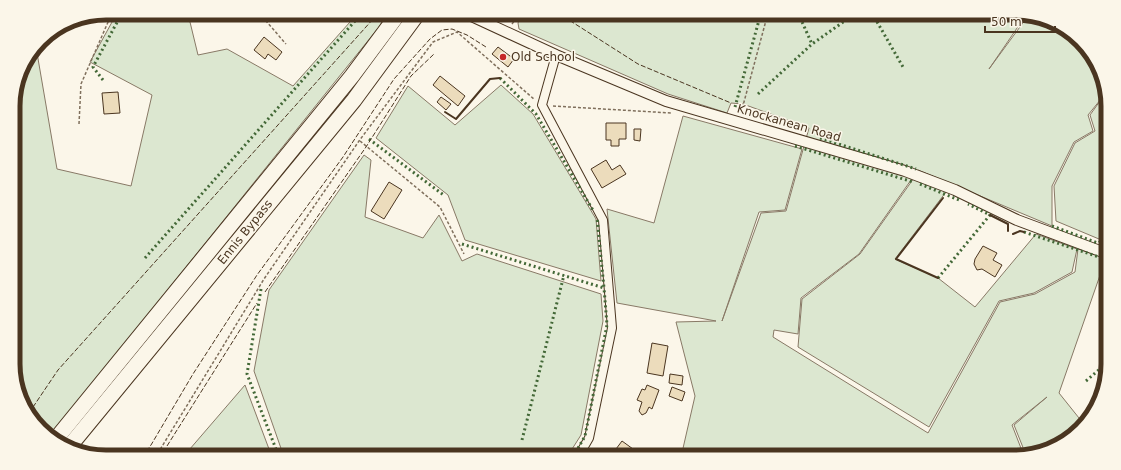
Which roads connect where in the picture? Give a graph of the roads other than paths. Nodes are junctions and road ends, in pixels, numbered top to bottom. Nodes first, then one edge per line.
1 (394, 20) edge
2 (413, 20) edge
3 (480, 20) edge
4 (556, 56) junction
5 (1101, 251) edge
6 (59, 435) edge
7 (72, 443) edge
8 (582, 450) edge

1 - 6 highway, Ennis Bypass
2 - 7 highway, Ennis Bypass
3 - 4 street, Knockanean Road
4 - 5 street, Knockanean Road
4 - 8 street

